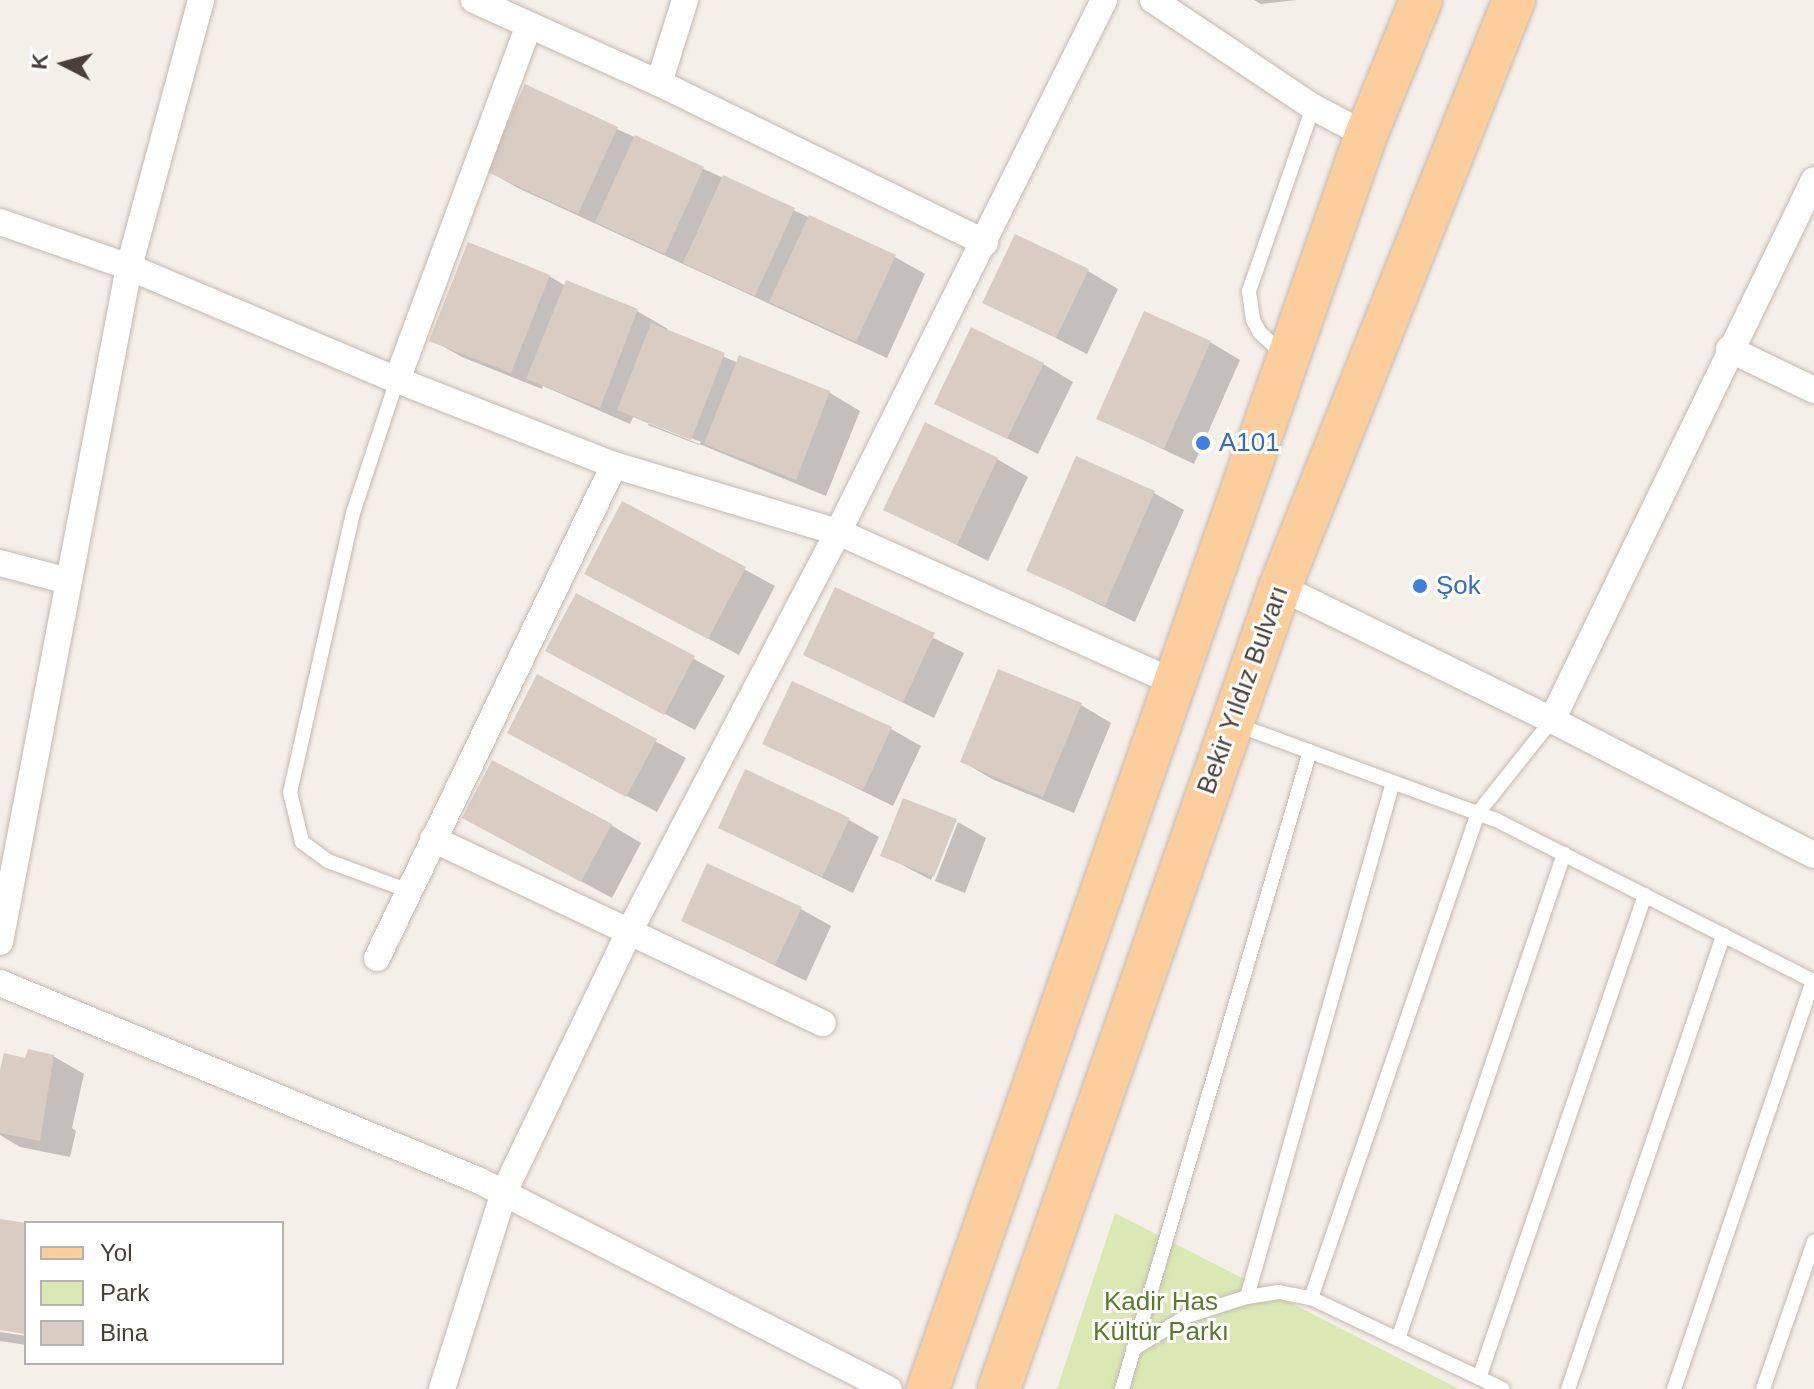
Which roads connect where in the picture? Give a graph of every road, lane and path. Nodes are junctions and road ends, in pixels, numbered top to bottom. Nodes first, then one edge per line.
1 (201, 0) edge
2 (474, 0) edge
3 (685, 0) edge
4 (1104, 0) edge
5 (1153, 0) edge
6 (1421, 0) edge
7 (1514, 0) edge
8 (529, 26) junction
9 (659, 83) junction
10 (1313, 107) junction
11 (1366, 135) junction
12 (1814, 180) edge
13 (0, 222) edge
14 (985, 243) junction
15 (129, 267) junction
16 (1729, 349) junction
17 (1288, 359) junction
18 (397, 380) junction
19 (1814, 390) edge
20 (614, 465) junction
21 (838, 532) junction
22 (0, 563) edge
23 (68, 581) junction
24 (1280, 587) junction
25 (1175, 683) junction
26 (1552, 720) junction
27 (1231, 722) junction
28 (1310, 751) junction
29 (1393, 782) junction
30 (1478, 813) junction
31 (433, 839) junction
32 (1564, 854) junction
33 (1814, 855) edge
34 (409, 891) junction
35 (1645, 895) junction
36 (630, 930) junction
37 (1723, 935) junction
38 (0, 942) edge
39 (377, 958) dead end
40 (1814, 980) edge
41 (0, 983) edge
42 (823, 1023) dead end
43 (504, 1192) junction
44 (1814, 1242) edge
45 (1247, 1297) junction
46 (1311, 1298) junction
47 (1398, 1339) junction
48 (1133, 1349) junction
49 (1479, 1378) junction
50 (442, 1389) edge
51 (889, 1389) edge
52 (928, 1389) edge
53 (999, 1389) edge
54 (1122, 1389) edge
55 (1503, 1389) edge
56 (1568, 1389) edge
57 (1674, 1389) edge
58 (1763, 1389) edge

1 - 15 street
2 - 8 street
3 - 9 street
4 - 14 street
5 - 10 street
6 - 11 main road
7 - 24 main road, Bekir Yıldız Bulvarı
8 - 9 street
8 - 18 street
9 - 14 street
10 - 11 street
10 - 17 lane
11 - 17 main road
12 - 16 street
13 - 15 street
14 - 21 street
15 - 18 street
15 - 23 street
16 - 19 street
16 - 26 street
17 - 25 main road
18 - 20 street
18 - 34 lane
20 - 21 street
20 - 31 street
21 - 25 street
21 - 36 street
22 - 23 street
23 - 38 street
24 - 26 street
24 - 27 main road, Bekir Yıldız Bulvarı
25 - 52 main road
26 - 30 lane
26 - 33 street
27 - 28 lane
27 - 53 main road, Bekir Yıldız Bulvarı
28 - 29 lane
28 - 48 lane
29 - 30 lane
29 - 45 lane
30 - 32 lane
30 - 46 lane
31 - 34 street
31 - 36 street
32 - 35 lane
32 - 47 lane
34 - 39 street
35 - 37 lane
35 - 49 lane
36 - 42 street
36 - 43 street
37 - 40 lane
37 - 56 lane
40 - 57 lane
41 - 43 street
43 - 50 street
43 - 51 street
44 - 58 lane
45 - 46 lane
45 - 48 lane
46 - 47 lane
47 - 49 lane
48 - 54 lane
49 - 55 lane

